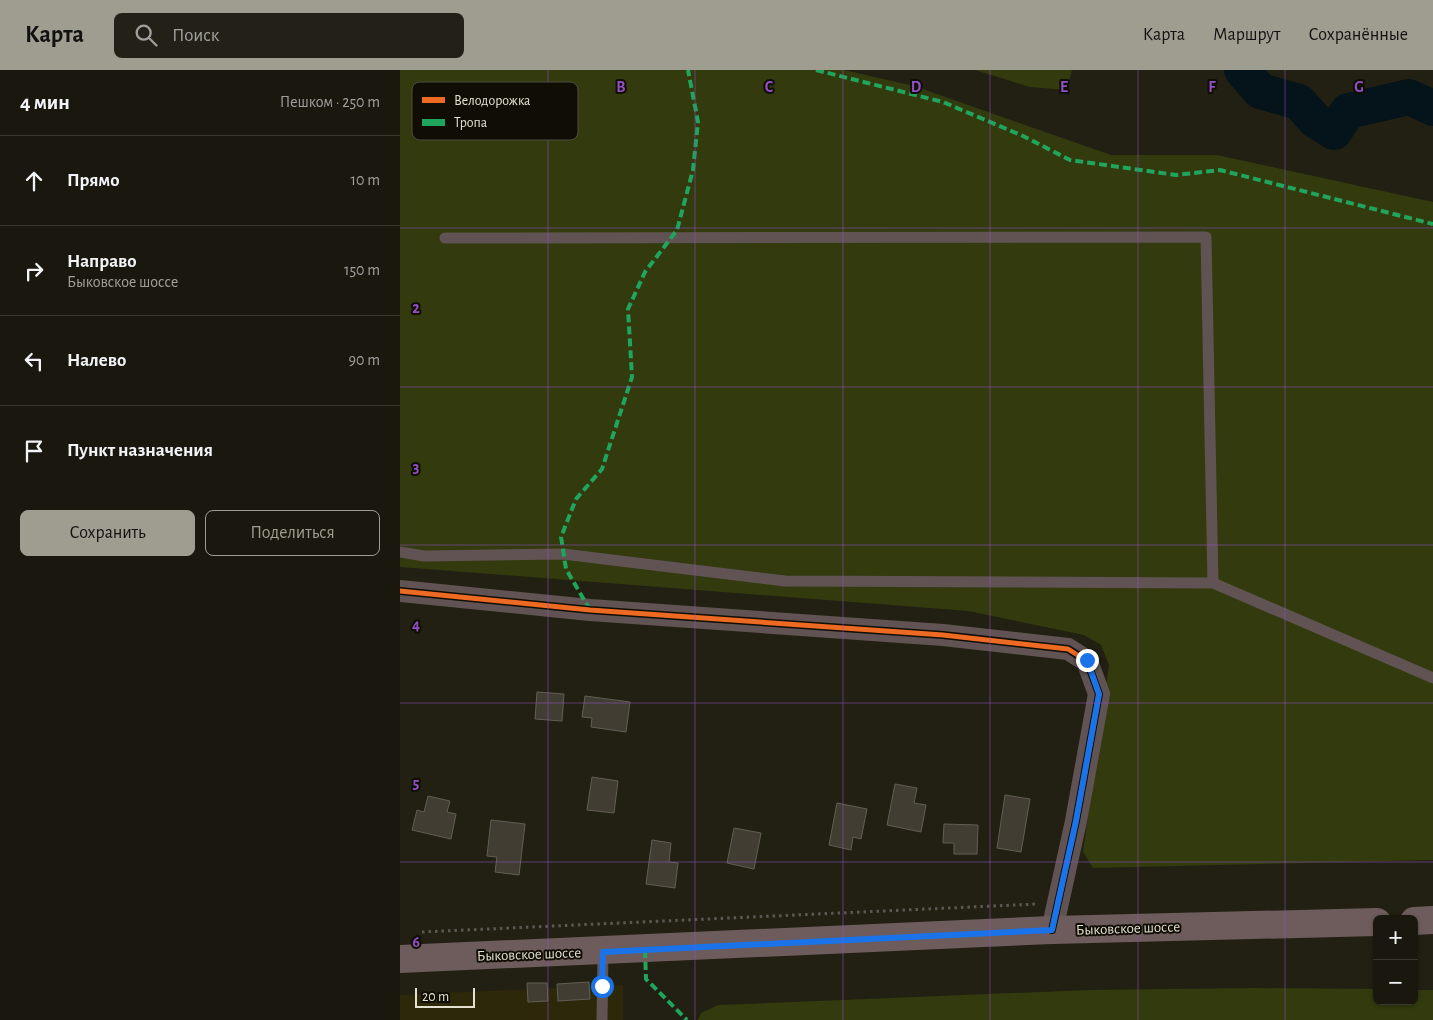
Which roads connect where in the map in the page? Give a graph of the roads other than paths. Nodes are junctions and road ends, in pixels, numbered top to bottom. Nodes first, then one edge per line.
1 (445, 238) dead end
2 (400, 552) edge
3 (1213, 583) junction
4 (400, 591) edge
5 (1433, 678) edge
6 (1433, 920) edge
7 (1418, 921) edge
8 (1373, 922) edge
9 (1052, 930) junction
10 (603, 952) junction
11 (400, 959) edge
12 (602, 1020) edge

1 - 3 lane
2 - 3 lane
3 - 5 lane
4 - 9 street
6 - 7 main road
8 - 9 main road, Быковское шоссе
9 - 10 main road, Быковское шоссе
10 - 11 main road, Быковское шоссе
10 - 12 lane

